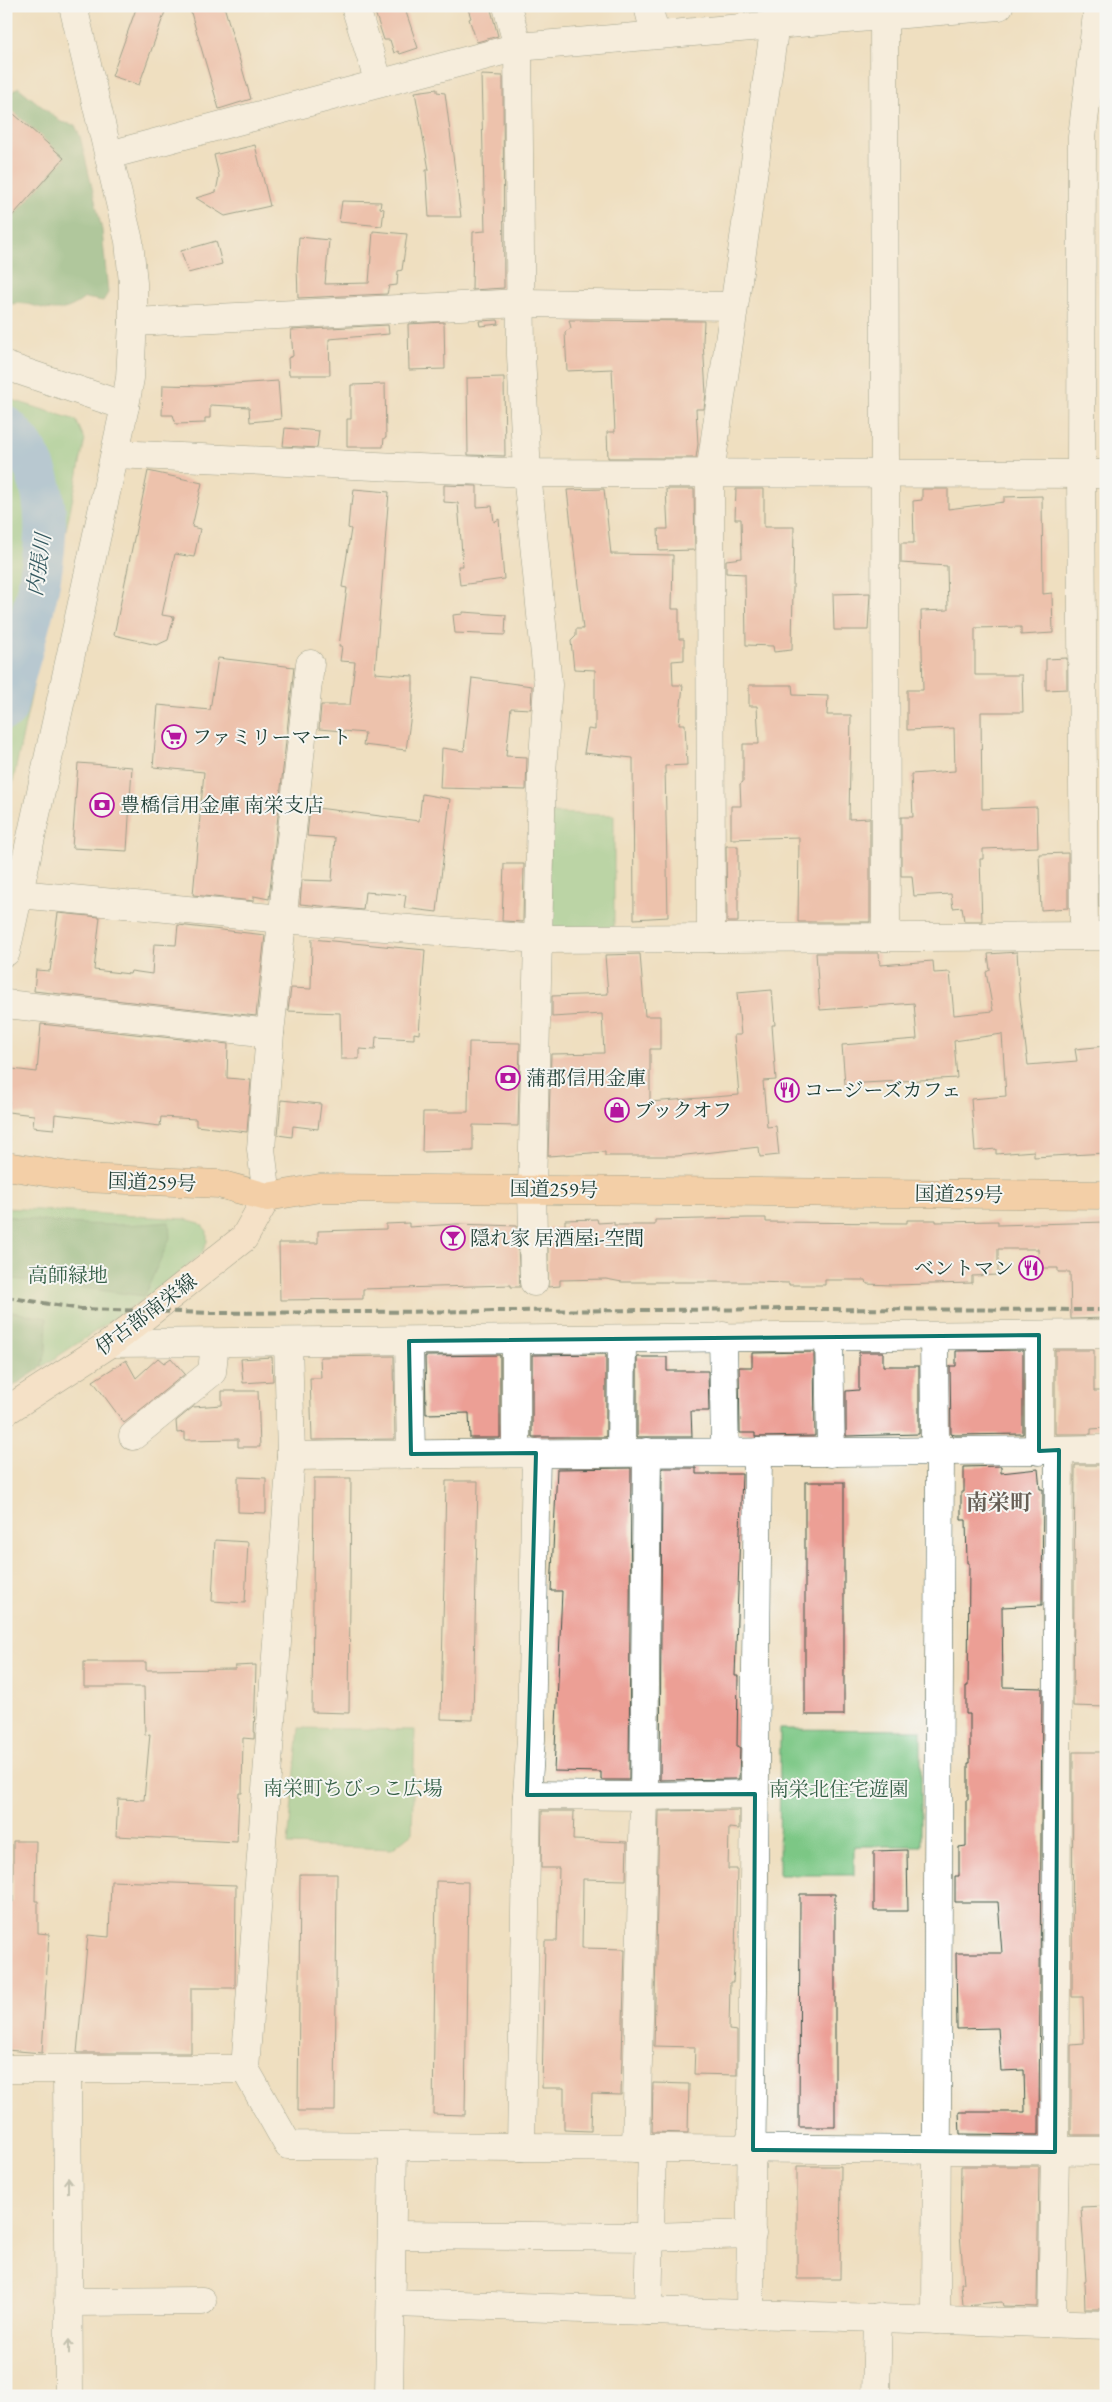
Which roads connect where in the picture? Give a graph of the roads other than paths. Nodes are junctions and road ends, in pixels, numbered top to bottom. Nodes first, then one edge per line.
1 (73, 6) edge
2 (355, 6) edge
3 (507, 6) edge
4 (648, 6) edge
5 (999, 6) edge
6 (1098, 6) edge
7 (884, 11) edge
8 (728, 17) edge
9 (790, 17) edge
10 (655, 34) junction
11 (518, 47) junction
12 (379, 83) junction
13 (109, 154) junction
14 (522, 304) junction
15 (733, 306) junction
16 (133, 322) junction
17 (6, 366) edge
18 (124, 406) junction
19 (115, 454) junction
20 (527, 473) junction
21 (710, 473) junction
22 (886, 473) junction
23 (1093, 474) edge
24 (310, 664) dead end
25 (1094, 747) edge
26 (19, 894) junction
27 (282, 919) junction
28 (886, 936) junction
29 (1095, 936) edge
30 (711, 938) junction
31 (538, 939) junction
32 (6, 952) edge
33 (6, 1004) edge
34 (270, 1033) junction
35 (6, 1166) edge
36 (532, 1189) junction
37 (1106, 1195) edge
38 (268, 1197) junction
39 (534, 1282) dead end
40 (1106, 1334) edge
41 (1039, 1335) junction
42 (723, 1336) junction
43 (829, 1336) junction
44 (934, 1336) junction
45 (516, 1340) junction
46 (622, 1340) junction
47 (409, 1341) junction
48 (288, 1342) junction
49 (112, 1343) junction
50 (215, 1343) junction
51 (6, 1411) edge
52 (133, 1436) dead end
53 (1106, 1450) edge
54 (1049, 1451) junction
55 (634, 1452) junction
56 (725, 1452) junction
57 (758, 1452) junction
58 (526, 1453) junction
59 (831, 1453) junction
60 (940, 1453) junction
61 (411, 1454) junction
62 (291, 1456) junction
63 (755, 1794) junction
64 (527, 1795) junction
65 (644, 1796) junction
66 (6, 2069) edge
67 (245, 2069) junction
68 (67, 2070) junction
69 (393, 2147) junction
70 (521, 2147) junction
71 (644, 2148) junction
72 (753, 2150) junction
73 (938, 2150) junction
74 (1106, 2151) edge
75 (1055, 2152) junction
76 (752, 2234) junction
77 (393, 2235) junction
78 (650, 2237) junction
79 (202, 2300) dead end
80 (68, 2302) junction
81 (392, 2303) junction
82 (648, 2311) junction
83 (750, 2315) junction
84 (878, 2317) junction
85 (936, 2320) junction
86 (1052, 2322) junction
87 (1106, 2325) edge
88 (69, 2396) edge
89 (389, 2396) edge
90 (876, 2396) edge

1 - 13 street
2 - 12 street
3 - 11 street
4 - 10 street
5 - 7 street
6 - 23 street
7 - 9 street
7 - 22 street
8 - 9 street
8 - 10 street
9 - 15 street
10 - 11 street
11 - 12 street
11 - 14 street
12 - 13 street
13 - 16 street
14 - 15 street
14 - 16 street
14 - 20 street
15 - 21 street
16 - 18 street
17 - 18 street
18 - 19 street
19 - 20 street
19 - 26 street
20 - 21 street
20 - 31 street
21 - 22 street
21 - 30 street
22 - 23 street
22 - 28 street
23 - 25 street
24 - 27 street
25 - 29 street
26 - 27 street
26 - 32 street
27 - 31 street
27 - 34 street
28 - 29 street
28 - 30 street
30 - 31 street
31 - 36 street
33 - 34 street
34 - 38 street
35 - 38 highway, 国道259号
36 - 37 highway, 国道259号
36 - 38 highway, 国道259号
36 - 39 street
38 - 49 main road, 伊古部南栄線
40 - 41 street
41 - 44 street
41 - 54 street
42 - 43 street
42 - 46 street
42 - 56 street
43 - 44 street
43 - 59 street
44 - 60 street
45 - 46 street
45 - 47 street
45 - 58 street
46 - 55 street
47 - 48 street
47 - 61 street
48 - 50 street
48 - 62 street
49 - 50 street
49 - 51 main road, 伊古部南栄線
50 - 52 street
53 - 54 street
54 - 60 street
54 - 75 street
55 - 56 street
55 - 58 street
55 - 65 street
56 - 57 street
57 - 59 street
57 - 63 street
58 - 61 street
58 - 64 street
59 - 60 street
60 - 73 street
61 - 62 street
62 - 67 street
63 - 65 street
63 - 72 street
64 - 65 street
64 - 70 street
65 - 71 street
66 - 68 street
67 - 68 street
67 - 69 street
80 -> 68 street
69 - 70 street
69 - 77 street
70 - 71 street
71 - 72 street
71 - 78 street
72 - 73 street
72 - 76 street
73 - 75 street
73 - 85 street
74 - 75 street
75 - 86 street
76 - 78 street
76 - 83 street
77 - 78 street
77 - 81 street
78 - 82 street
79 - 80 street
88 -> 80 street
81 - 82 street
81 - 89 street
82 - 83 street
83 - 84 street
84 - 85 street
84 - 90 street
85 - 86 street
86 - 87 street

